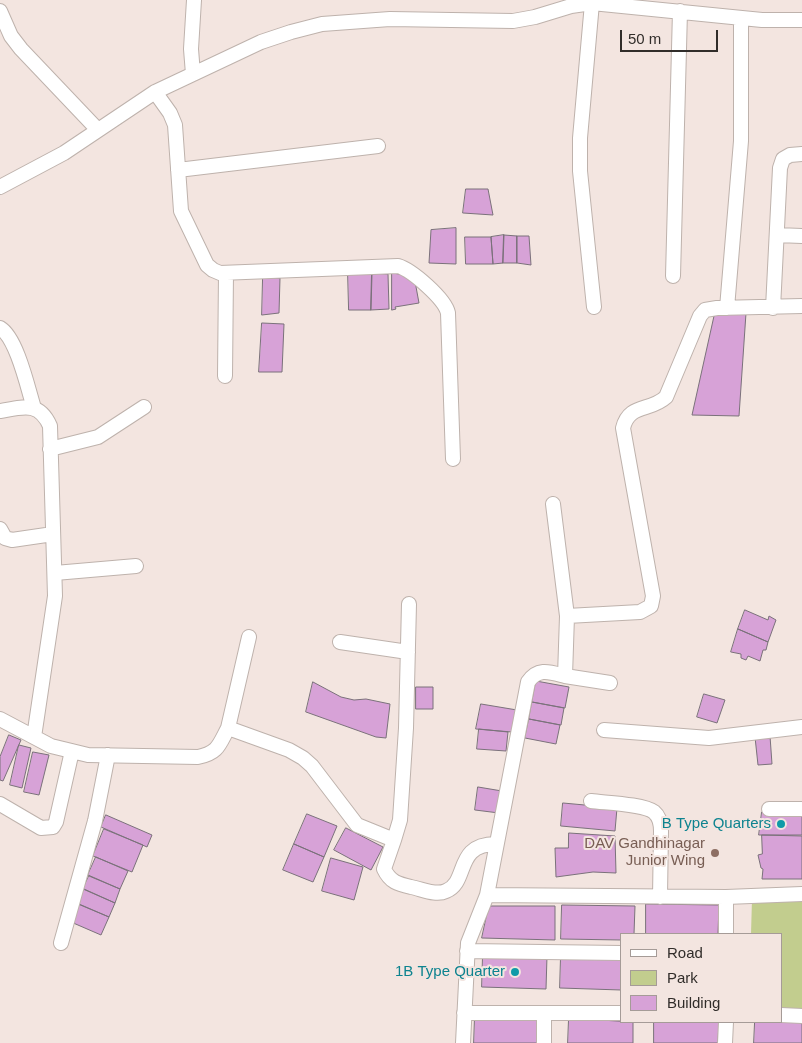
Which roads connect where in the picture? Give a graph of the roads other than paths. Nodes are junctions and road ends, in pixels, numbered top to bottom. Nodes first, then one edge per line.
1 (194, 0) edge
2 (572, 3) edge
3 (592, 3) junction
4 (643, 4) edge
5 (0, 11) edge
6 (680, 11) junction
7 (741, 18) junction
8 (802, 20) edge
9 (193, 74) junction
10 (155, 92) junction
11 (98, 130) junction
12 (378, 146) dead end
13 (802, 154) edge
14 (178, 170) junction
15 (0, 187) edge
16 (777, 235) junction
17 (802, 236) edge
18 (226, 273) junction
19 (673, 276) dead end
20 (802, 306) edge
21 (594, 307) dead end
22 (727, 308) junction
23 (773, 308) junction
24 (0, 328) edge
25 (225, 376) dead end
26 (144, 407) dead end
27 (34, 408) junction
28 (0, 411) edge
29 (50, 450) junction
30 (453, 459) dead end
31 (553, 504) dead end
32 (0, 529) edge
33 (53, 534) junction
34 (136, 566) dead end
35 (54, 572) junction
36 (409, 604) dead end
37 (567, 616) junction
38 (249, 637) dead end
39 (340, 642) dead end
40 (408, 652) junction
41 (566, 676) junction
42 (610, 683) dead end
43 (0, 719) edge
44 (228, 728) junction
45 (802, 728) edge
46 (604, 730) dead end
47 (34, 737) junction
48 (72, 751) junction
49 (108, 755) junction
50 (591, 801) dead end
51 (0, 804) edge
52 (769, 809) dead end
53 (802, 809) edge
54 (394, 840) junction
55 (496, 844) junction
56 (802, 894) edge
57 (487, 895) junction
58 (660, 897) junction
59 (726, 897) junction
60 (726, 933) edge
61 (61, 943) dead end
62 (467, 951) junction
63 (620, 953) edge
64 (464, 1012) junction
65 (544, 1013) junction
66 (620, 1013) edge
67 (782, 1015) edge
68 (802, 1016) edge
69 (726, 1023) edge
70 (463, 1043) edge
71 (544, 1043) edge
72 (725, 1043) edge

1 - 9 street
2 - 3 street
2 - 9 street
3 - 4 street
3 - 21 street
4 - 6 street
5 - 11 street
6 - 7 street
6 - 19 street
7 - 8 street
7 - 22 street
9 - 10 street
10 - 11 street
10 - 14 street
11 - 15 street
12 - 14 street
13 - 16 street
14 - 18 street
16 - 17 street
16 - 23 street
18 - 25 street
18 - 30 street
20 - 23 street
22 - 23 street
22 - 37 street
24 - 27 street
26 - 29 street
27 - 28 street
27 - 29 street
29 - 33 street
31 - 37 street
32 - 33 street
33 - 35 street
34 - 35 street
35 - 47 street
36 - 40 street
37 - 41 street
38 - 44 street
39 - 40 street
40 - 54 street
41 - 42 street
41 - 55 street
43 - 47 street
44 - 49 street
44 - 54 street
45 - 46 street
47 - 48 street
48 - 49 street
48 - 51 street
49 - 61 street
50 - 58 street
52 - 53 street
54 - 55 street
55 - 57 street
56 - 59 street
57 - 58 street
57 - 62 street
58 - 59 street
59 - 60 street
62 - 63 street
62 - 64 street
64 - 65 street
64 - 70 street
65 - 66 street
65 - 71 street
67 - 68 street
69 - 72 street

